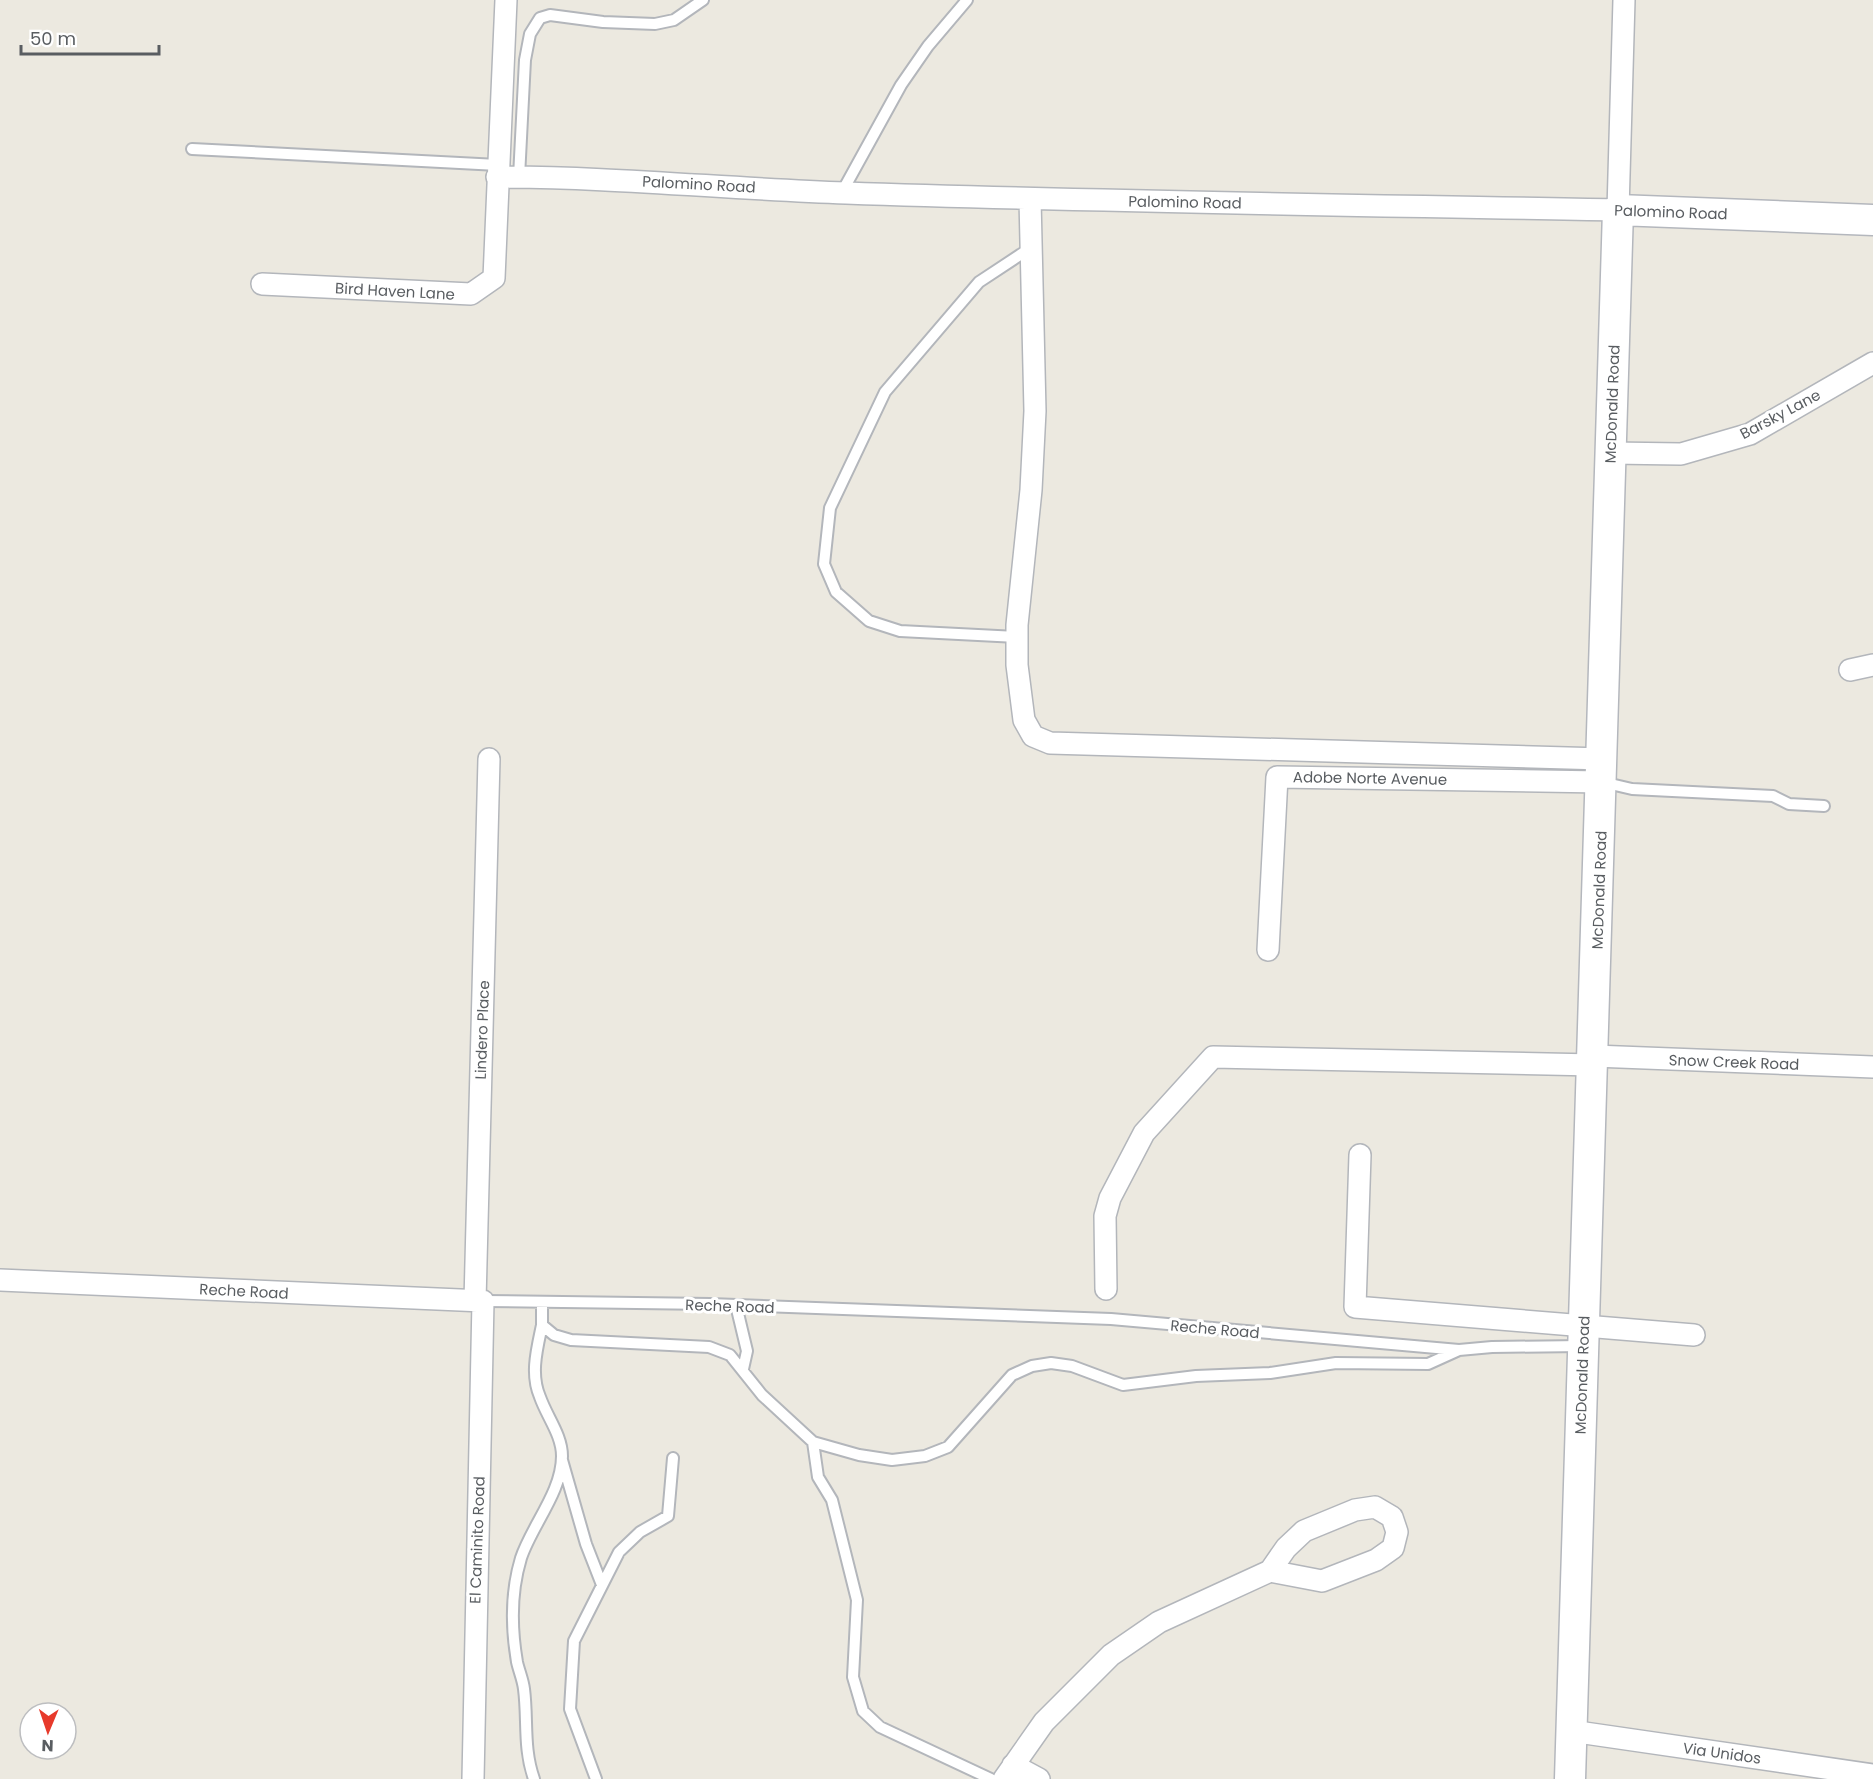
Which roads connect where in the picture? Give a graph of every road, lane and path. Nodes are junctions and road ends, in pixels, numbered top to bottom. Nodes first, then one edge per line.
1 (506, 0) edge
2 (703, 0) edge
3 (967, 0) edge
4 (1624, 0) edge
5 (192, 149) dead end
6 (497, 171) junction
7 (519, 177) junction
8 (842, 192) junction
9 (1030, 199) junction
10 (1618, 210) junction
11 (1873, 220) edge
12 (1032, 247) junction
13 (262, 284) dead end
14 (1873, 363) edge
15 (1611, 453) junction
16 (1017, 637) junction
17 (1873, 665) edge
18 (1850, 670) dead end
19 (489, 759) dead end
20 (1602, 771) junction
21 (1824, 806) dead end
22 (1268, 950) dead end
23 (1594, 1060) junction
24 (1873, 1067) edge
25 (1360, 1155) dead end
26 (0, 1280) edge
27 (1106, 1289) dead end
28 (479, 1301) junction
29 (542, 1303) junction
30 (736, 1305) junction
31 (542, 1325) junction
32 (1694, 1335) dead end
33 (1583, 1336) junction
34 (1459, 1350) junction
35 (743, 1369) junction
36 (813, 1442) junction
37 (673, 1458) dead end
38 (562, 1459) junction
39 (1270, 1571) junction
40 (602, 1585) junction
41 (1571, 1731) junction
42 (1009, 1772) edge
43 (1873, 1775) edge
44 (473, 1779) edge
45 (534, 1779) edge
46 (596, 1779) edge
47 (991, 1779) edge
48 (1039, 1779) edge
49 (1570, 1779) edge

1 - 6 street
2 - 7 lane
3 - 8 lane
4 - 10 street, McDonald Road
5 - 6 lane, Palomino Road
6 - 7 street, Palomino Road
6 - 13 street, Bird Haven Lane
7 - 8 street, Palomino Road
8 - 9 street, Palomino Road
9 - 10 street, Palomino Road
9 - 12 street
10 - 11 street, Palomino Road
10 - 15 street, McDonald Road
12 - 16 street
12 - 16 lane
14 - 15 street, Barsky Lane
15 - 20 street, McDonald Road
16 - 20 street
17 - 18 street
19 - 28 street, Lindero Place
20 - 21 lane
20 - 22 street, Adobe Norte Avenue
20 - 23 street, McDonald Road
23 - 24 street, Snow Creek Road
23 - 27 street, Snow Creek Road
23 - 33 street, McDonald Road
25 - 33 street
26 - 28 street, Reche Road
28 - 29 lane, Reche Road
28 - 44 street, El Caminito Road
29 - 30 lane, Reche Road
29 - 31 lane
30 - 34 lane, Reche Road
30 - 35 lane
31 - 35 lane
31 - 38 lane
32 - 33 street
33 - 34 lane
33 - 41 street, McDonald Road
34 - 36 lane
35 - 36 lane
36 - 47 lane
37 - 40 lane
38 - 40 lane
38 - 45 lane
39 - 39 street
39 - 42 street
40 - 46 lane
41 - 43 street, Via Unidos
41 - 49 street, McDonald Road
42 - 48 street

